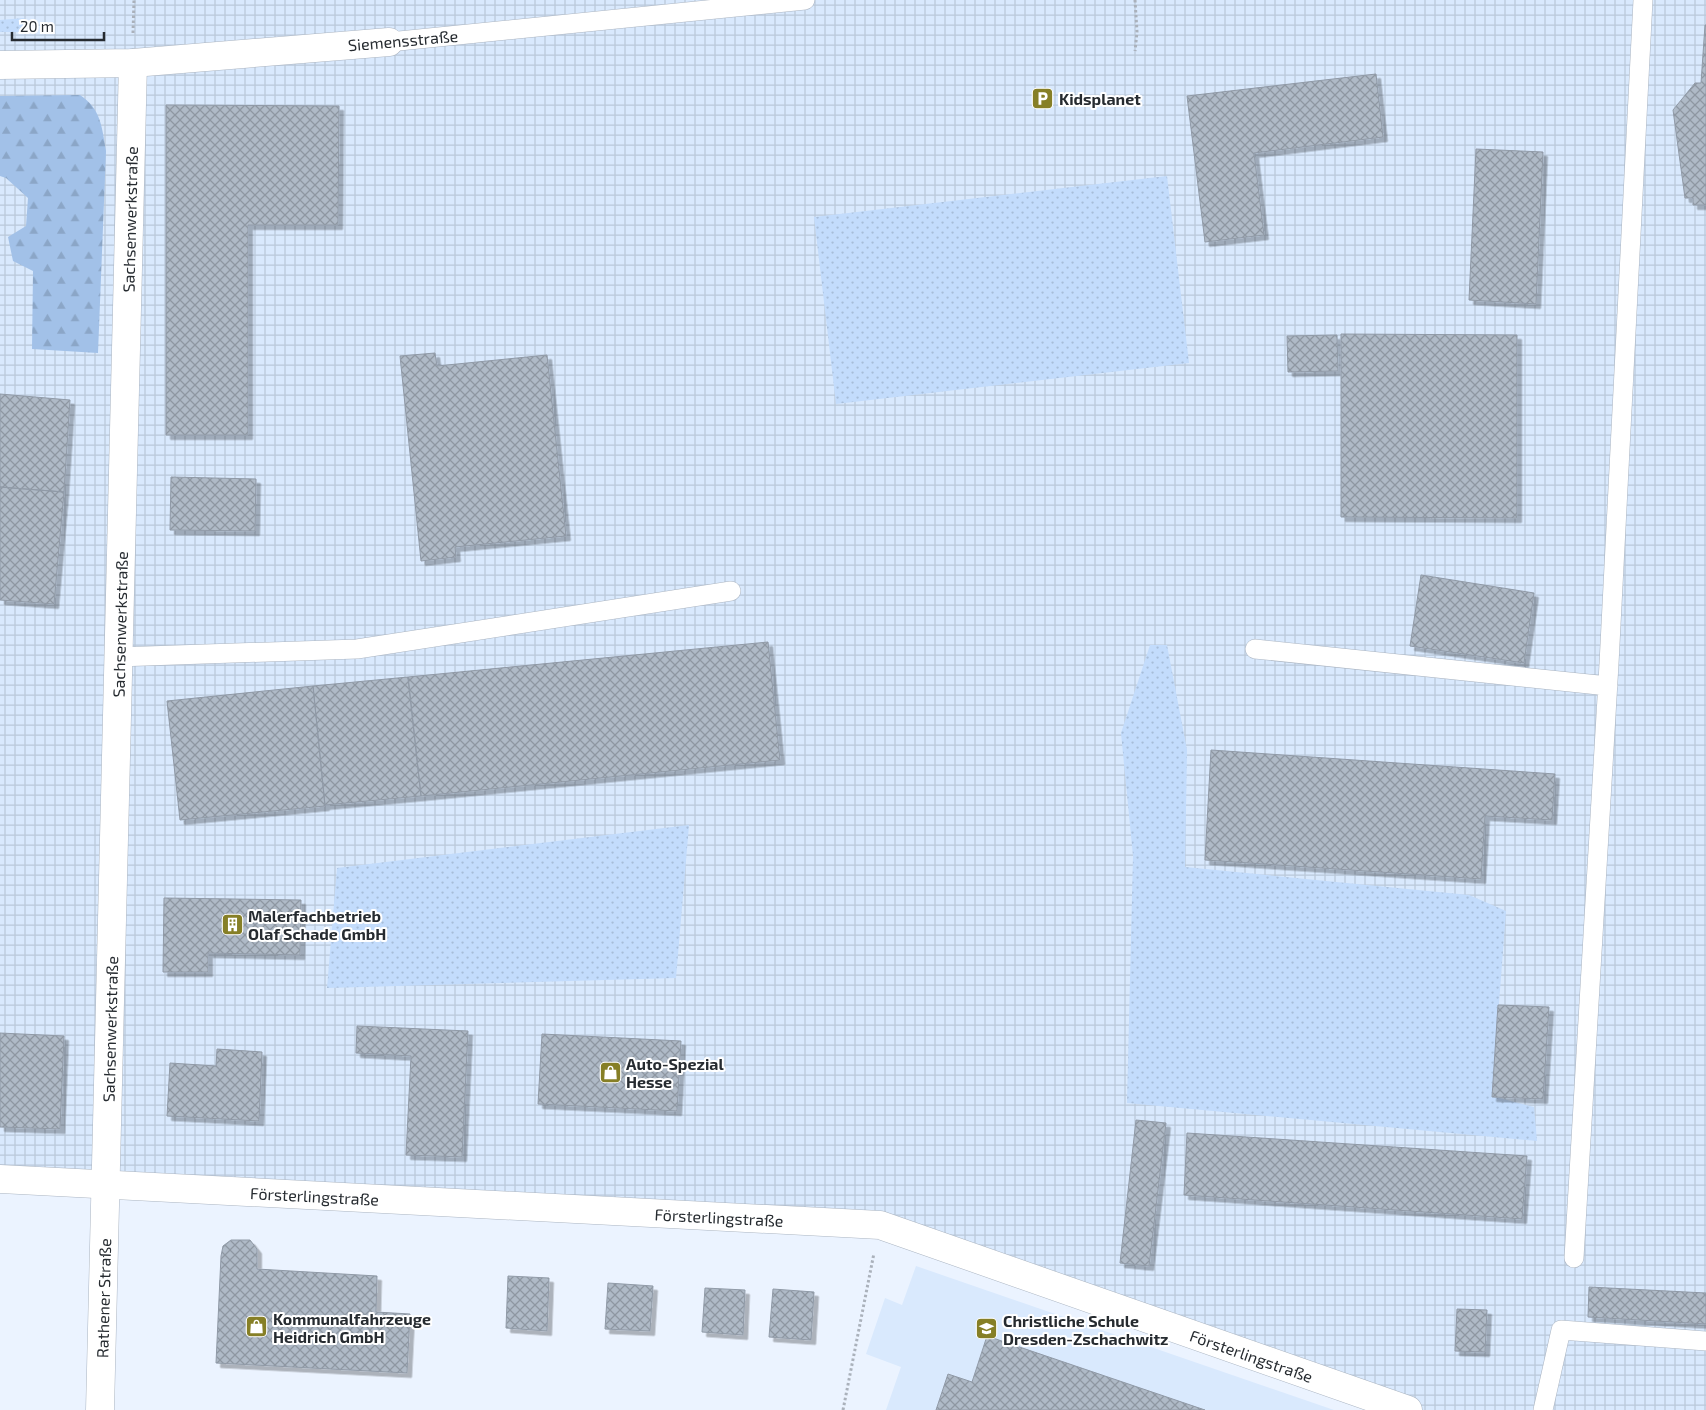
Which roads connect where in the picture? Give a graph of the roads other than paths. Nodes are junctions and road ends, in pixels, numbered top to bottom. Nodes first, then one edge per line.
1 (805, 0) edge
2 (1643, 0) edge
3 (388, 42) joint
4 (132, 63) junction
5 (0, 65) edge
6 (731, 591) dead end
7 (1255, 649) dead end
8 (117, 658) junction
9 (1608, 686) junction
10 (0, 1179) edge
11 (106, 1185) junction
12 (1574, 1258) dead end
13 (1706, 1340) edge
14 (100, 1410) edge
15 (1408, 1410) edge
16 (1543, 1410) edge

1 - 3 lane, Siemensstraße
2 - 9 lane
3 - 4 street, Siemensstraße
4 - 5 street, Siemensstraße
4 - 8 street, Sachsenwerkstraße
6 - 8 lane
7 - 9 lane
8 - 11 street, Sachsenwerkstraße
9 - 12 lane
10 - 11 street, Försterlingstraße
11 - 14 street, Rathener Straße
11 - 15 street, Försterlingstraße
13 - 16 lane

